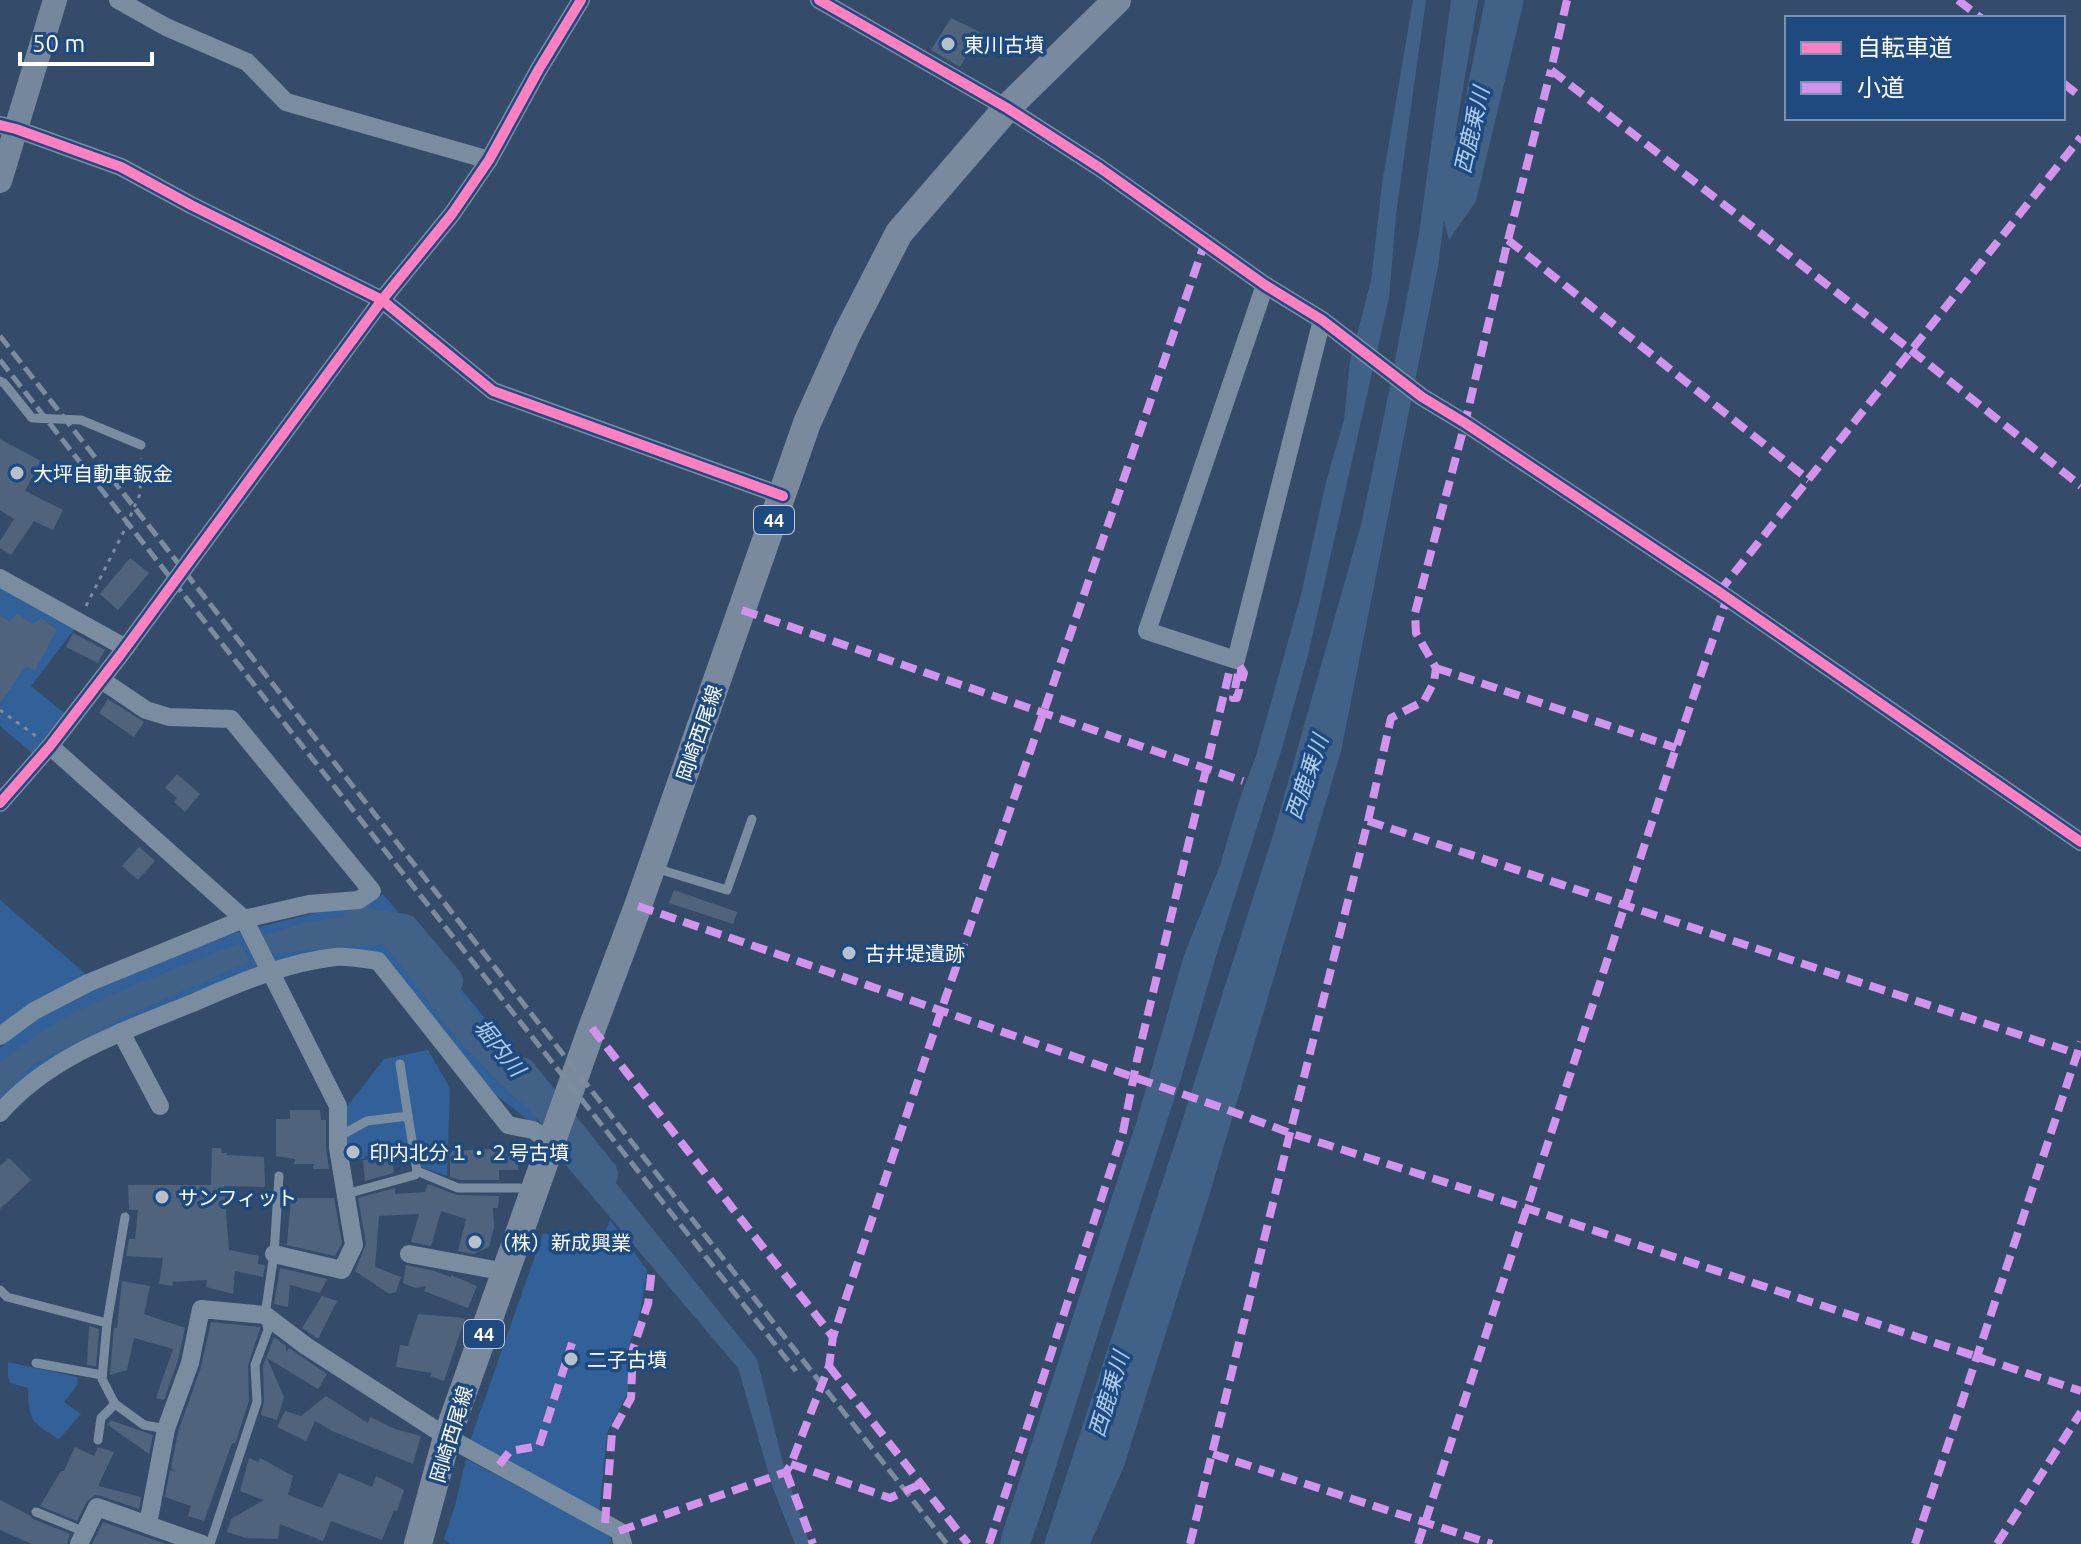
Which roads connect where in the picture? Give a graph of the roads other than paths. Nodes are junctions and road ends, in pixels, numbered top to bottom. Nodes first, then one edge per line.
1 (55, 0) edge
2 (118, 0) edge
3 (581, 0) edge
4 (819, 0) edge
5 (1117, 0) edge
6 (145, 6) edge
7 (1007, 108) junction
8 (8, 127) edge
9 (489, 160) junction
10 (0, 181) edge
11 (1265, 285) junction
12 (382, 300) junction
13 (1322, 320) junction
14 (0, 381) edge
15 (141, 445) road end
16 (783, 496) junction
17 (0, 578) edge
18 (126, 648) junction
19 (106, 683) dead end
20 (50, 746) junction
21 (0, 803) edge
22 (752, 819) dead end
23 (2081, 842) edge
24 (652, 867) junction
25 (244, 919) junction
26 (270, 971) junction
27 (121, 1032) junction
28 (0, 1036) edge
29 (400, 1064) dead end
30 (160, 1106) dead end
31 (0, 1113) edge
32 (408, 1116) junction
33 (557, 1128) junction
34 (338, 1137) junction
35 (417, 1171) junction
36 (279, 1176) dead end
37 (346, 1194) junction
38 (533, 1194) junction
39 (125, 1217) dead end
40 (274, 1254) junction
41 (409, 1254) dead end
42 (506, 1272) junction
43 (0, 1290) edge
44 (265, 1315) junction
45 (107, 1323) junction
46 (36, 1363) dead end
47 (102, 1375) junction
48 (115, 1404) junction
49 (166, 1429) junction
50 (447, 1437) junction
51 (98, 1440) dead end
52 (36, 1512) dead end
53 (148, 1524) junction
54 (82, 1538) edge
55 (202, 1544) edge
56 (210, 1544) edge
57 (418, 1544) edge
58 (623, 1544) edge

1 - 8 main road
2 - 6 street
3 - 9 street
4 - 7 street
5 - 7 main road, 岡崎西尾線 / 44
6 - 9 street
7 - 11 street
7 - 16 main road, 岡崎西尾線 / 44
8 - 10 main road
8 - 12 street
9 - 12 street
11 - 13 street
11 - 13 street
12 - 16 street
12 - 18 street
13 - 23 street
14 - 15 lane
16 - 24 main road, 岡崎西尾線 / 44
17 - 18 street
18 - 20 street
19 - 25 street
20 - 21 street
20 - 25 street
22 - 24 lane
24 - 33 main road, 岡崎西尾線 / 44
25 - 26 street
25 - 28 street
26 - 27 street
26 - 33 street
26 - 34 street
27 - 30 street
27 - 31 street
29 - 32 lane
32 - 34 lane
32 - 35 lane
33 - 38 main road, 岡崎西尾線 / 44
34 - 37 street
35 - 37 lane
35 - 38 lane
36 - 40 lane
37 - 40 street
38 - 42 main road, 岡崎西尾線 / 44
39 - 45 lane
40 - 44 lane
41 - 42 street
42 - 50 main road, 岡崎西尾線 / 44
43 - 45 lane
44 - 49 street
44 - 50 street
44 - 56 lane
45 - 47 lane
46 - 47 lane
47 - 48 lane
48 - 49 lane
48 - 51 lane
49 - 53 street
50 - 57 main road, 岡崎西尾線 / 44
50 - 58 street
52 - 54 lane
53 - 54 street
53 - 55 street

